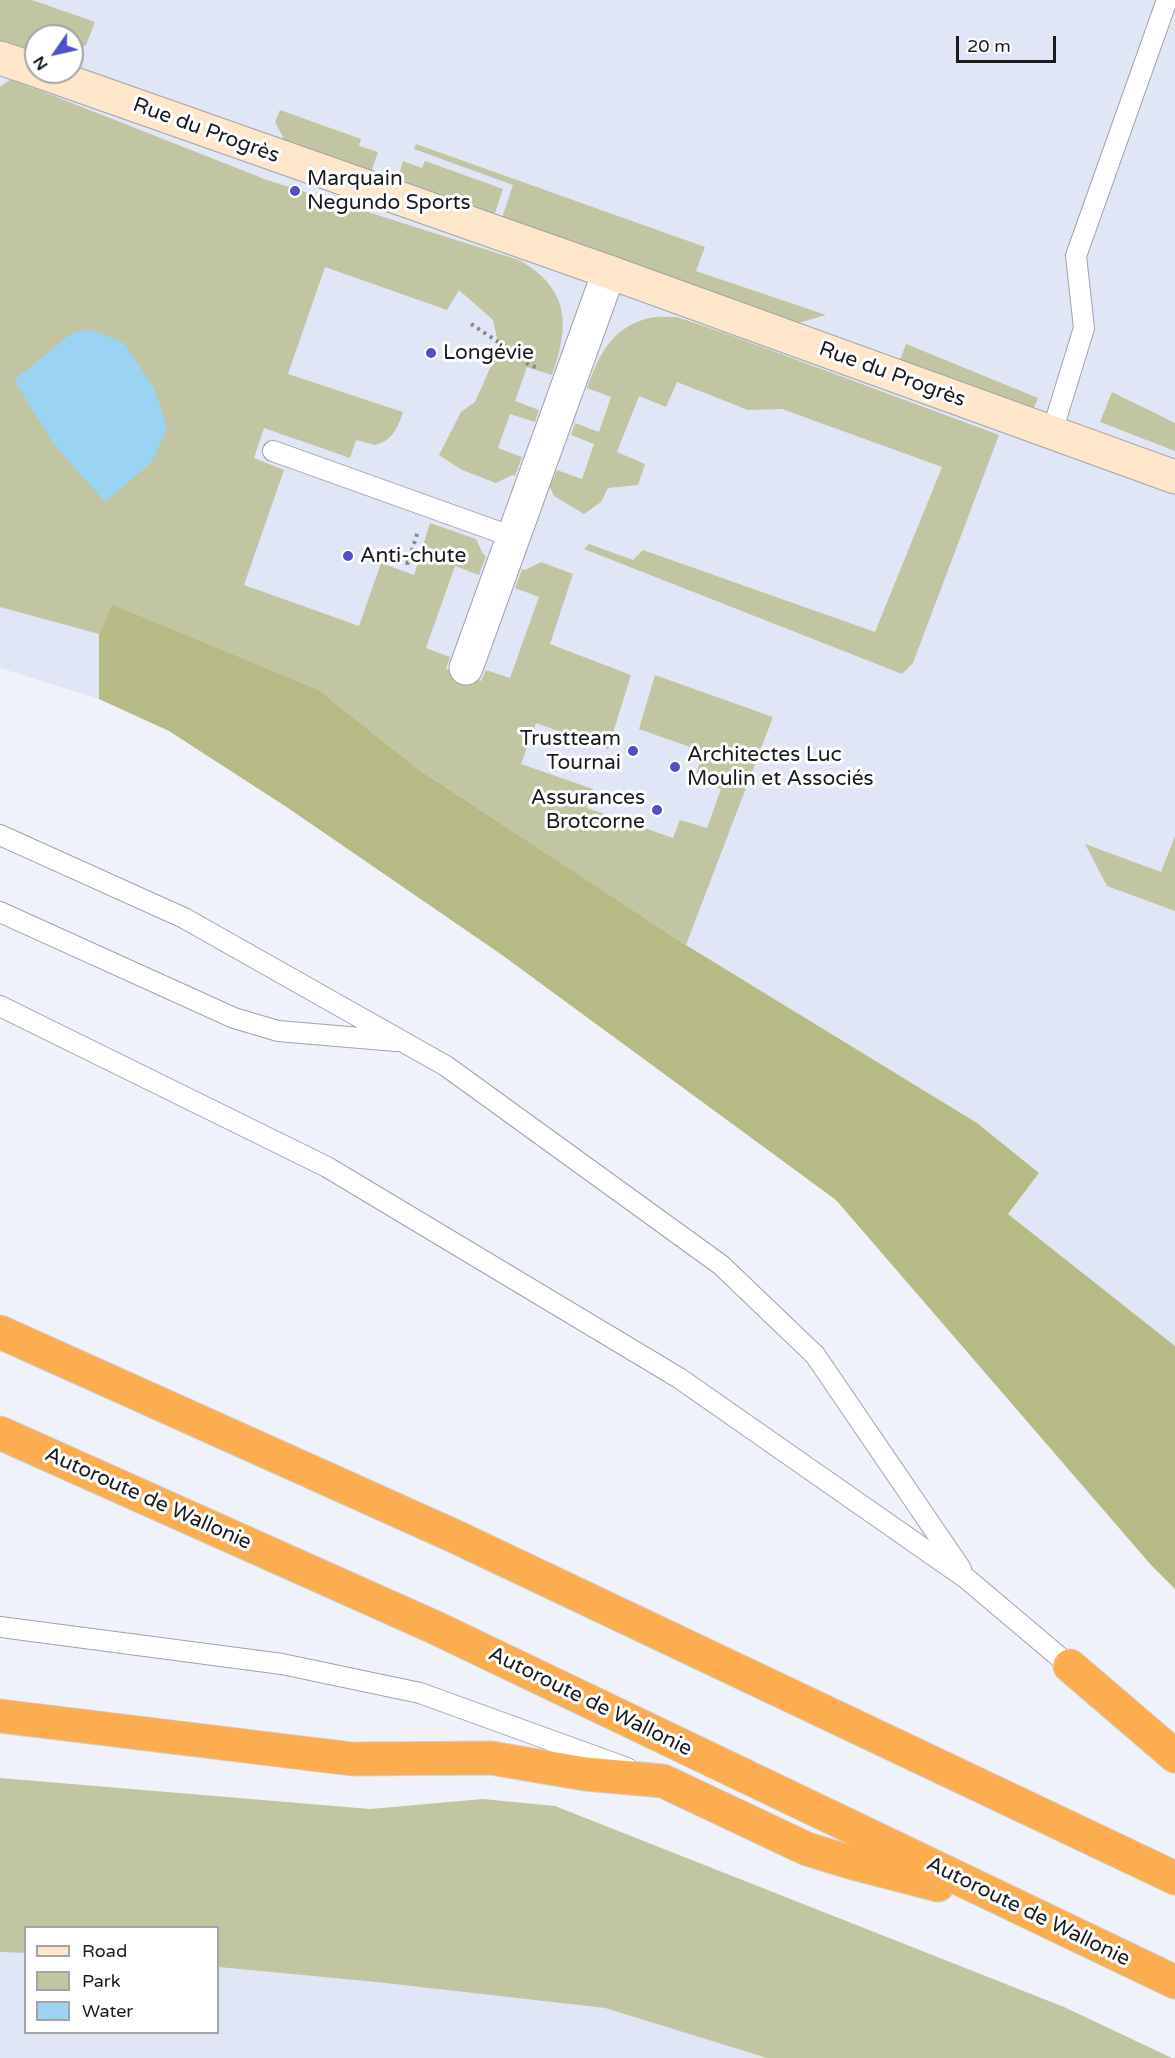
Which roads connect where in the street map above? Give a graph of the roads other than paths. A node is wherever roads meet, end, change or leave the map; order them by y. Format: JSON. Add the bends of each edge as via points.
{"nodes":[{"id":1,"x":1167,"y":0,"type":"edge"},
{"id":2,"x":0,"y":57,"type":"edge"},
{"id":3,"x":24,"y":66,"type":"edge"},
{"id":4,"x":75,"y":84,"type":"edge"},
{"id":5,"x":609,"y":272,"type":"junction"},
{"id":6,"x":1052,"y":432,"type":"junction"},
{"id":7,"x":273,"y":451,"type":"dead end"},
{"id":8,"x":1175,"y":477,"type":"edge"},
{"id":9,"x":513,"y":537,"type":"junction"},
{"id":10,"x":466,"y":668,"type":"dead end"},
{"id":11,"x":0,"y":835,"type":"edge"},
{"id":12,"x":0,"y":912,"type":"edge"},
{"id":13,"x":0,"y":1006,"type":"edge"},
{"id":14,"x":405,"y":1042,"type":"junction"},
{"id":15,"x":0,"y":1332,"type":"edge"},
{"id":16,"x":0,"y":1433,"type":"edge"},
{"id":17,"x":967,"y":1579,"type":"junction"},
{"id":18,"x":0,"y":1627,"type":"edge"},
{"id":19,"x":1070,"y":1666,"type":"joint"},
{"id":20,"x":0,"y":1716,"type":"edge"},
{"id":21,"x":1175,"y":1756,"type":"edge"},
{"id":22,"x":663,"y":1781,"type":"junction"},
{"id":23,"x":1175,"y":1878,"type":"edge"},
{"id":24,"x":1004,"y":1901,"type":"junction"},
{"id":25,"x":1175,"y":1982,"type":"edge"}],
"edges":[{"from":1,"to":6,"type":"lane","via":[[1076,256],[1084,328]]},
{"from":2,"to":3,"type":"street"},
{"from":4,"to":5,"type":"street","name":"Rue du Progrès"},
{"from":5,"to":6,"type":"street","name":"Rue du Progrès"},
{"from":5,"to":9,"type":"street"},
{"from":6,"to":8,"type":"street","name":"Rue du Progrès"},
{"from":7,"to":9,"type":"lane"},
{"from":9,"to":10,"type":"street"},
{"from":11,"to":14,"type":"lane","via":[[184,918]]},
{"from":12,"to":14,"type":"lane","via":[[234,1018],[278,1030]]},
{"from":13,"to":17,"type":"lane","via":[[327,1167],[679,1378]]},
{"from":14,"to":17,"type":"lane","via":[[446,1066],[721,1265],[815,1355]]},
{"from":15,"to":23,"type":"highway","via":[[454,1536]]},
{"from":16,"to":24,"type":"highway","name":"Autoroute de Wallonie","via":[[436,1629]]},
{"from":17,"to":19,"type":"lane"},
{"from":18,"to":22,"type":"lane","via":[[282,1664],[420,1693]]},
{"from":19,"to":21,"type":"highway"},
{"from":20,"to":22,"type":"highway","via":[[352,1759],[491,1758],[585,1774]]},
{"from":22,"to":24,"type":"highway","via":[[807,1849]]},
{"from":24,"to":25,"type":"highway","name":"Autoroute de Wallonie"}]}
